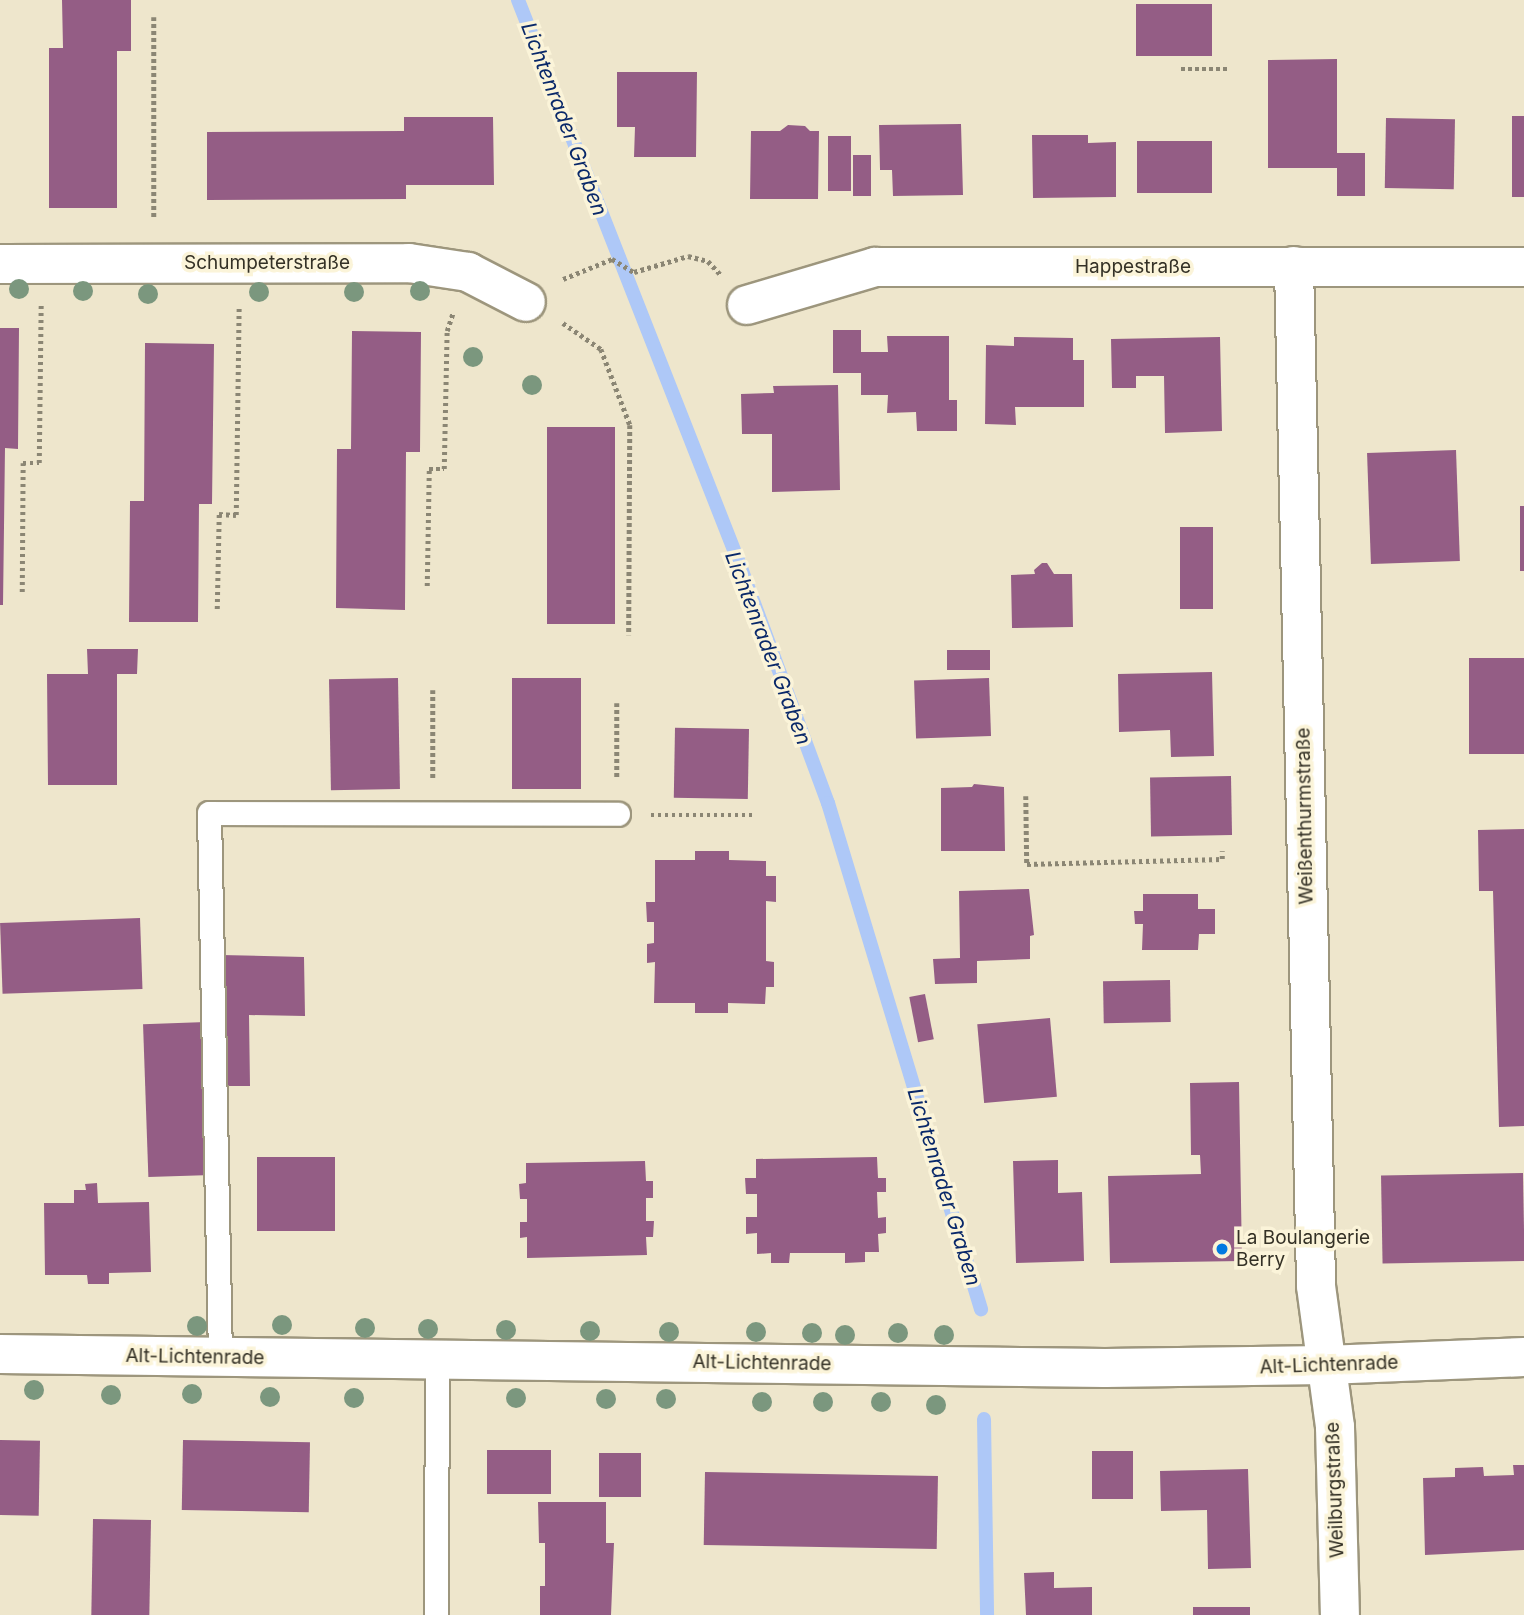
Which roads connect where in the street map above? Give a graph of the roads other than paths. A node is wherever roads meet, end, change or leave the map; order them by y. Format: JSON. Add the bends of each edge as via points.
{"nodes":[{"id":1,"x":0,"y":264,"type":"edge"},
{"id":2,"x":1294,"y":266,"type":"junction"},
{"id":3,"x":1524,"y":267,"type":"edge"},
{"id":4,"x":526,"y":302,"type":"road end"},
{"id":5,"x":747,"y":306,"type":"road end"},
{"id":6,"x":618,"y":814,"type":"road end"},
{"id":7,"x":0,"y":1354,"type":"edge"},
{"id":8,"x":220,"y":1357,"type":"junction"},
{"id":9,"x":1524,"y":1357,"type":"edge"},
{"id":10,"x":437,"y":1360,"type":"junction"},
{"id":11,"x":1326,"y":1366,"type":"junction"},
{"id":12,"x":436,"y":1615,"type":"edge"},
{"id":13,"x":1340,"y":1615,"type":"edge"}],
"edges":[{"from":1,"to":4,"type":"street","name":"Schumpeterstraße","via":[[409,263],[468,272]]},
{"from":2,"to":3,"type":"street","name":"Happestraße"},
{"from":2,"to":5,"type":"street","name":"Happestraße","via":[[875,267]]},
{"from":2,"to":11,"type":"street","name":"Weißenthurmstraße","via":[[1316,1286]]},
{"from":6,"to":8,"type":"lane","via":[[209,813]]},
{"from":7,"to":8,"type":"street","name":"Alt-Lichtenrade"},
{"from":8,"to":10,"type":"street","name":"Alt-Lichtenrade"},
{"from":9,"to":11,"type":"street","name":"Alt-Lichtenrade"},
{"from":10,"to":11,"type":"street","name":"Alt-Lichtenrade"},
{"from":10,"to":12,"type":"lane"},
{"from":11,"to":13,"type":"street","name":"Weilburgstraße","via":[[1335,1427]]}]}
